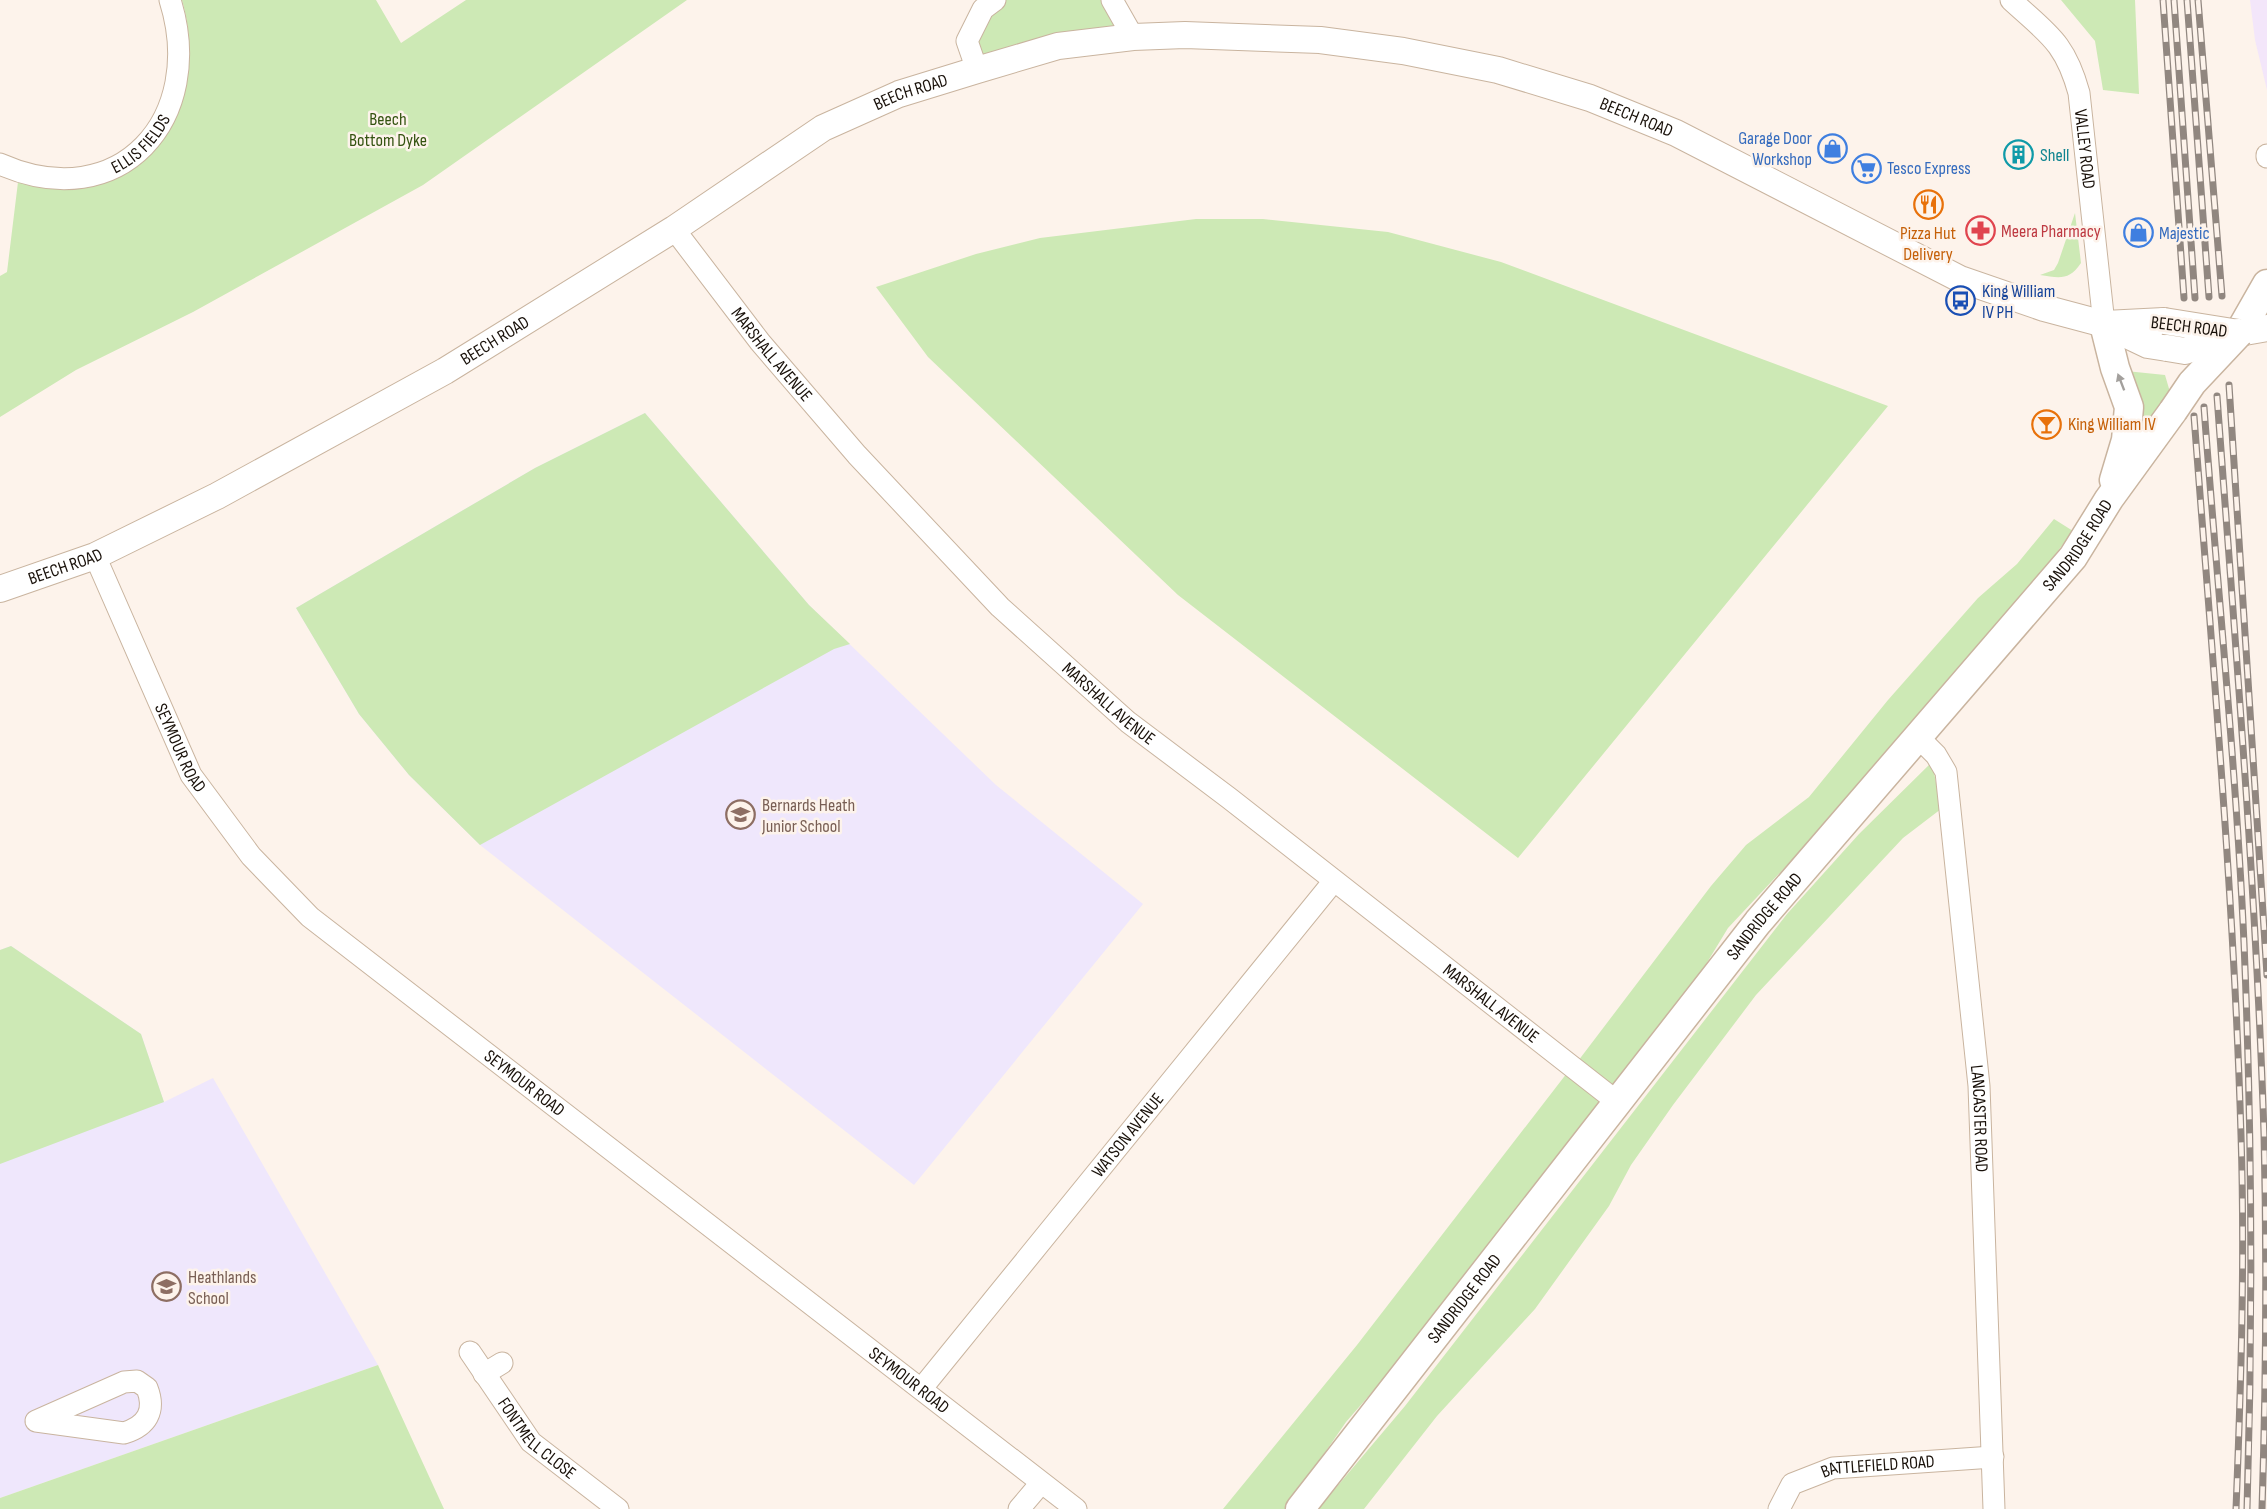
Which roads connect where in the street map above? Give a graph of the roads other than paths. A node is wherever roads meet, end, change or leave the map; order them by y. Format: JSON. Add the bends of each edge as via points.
{"nodes":[{"id":1,"x":170,"y":0,"type":"edge"},
{"id":2,"x":995,"y":0,"type":"edge"},
{"id":3,"x":1112,"y":0,"type":"edge"},
{"id":4,"x":2011,"y":0,"type":"edge"},
{"id":5,"x":1133,"y":37,"type":"junction"},
{"id":6,"x":977,"y":70,"type":"junction"},
{"id":7,"x":0,"y":164,"type":"edge"},
{"id":8,"x":674,"y":229,"type":"junction"},
{"id":9,"x":2267,"y":284,"type":"edge"},
{"id":10,"x":2104,"y":324,"type":"junction"},
{"id":11,"x":2253,"y":326,"type":"edge"},
{"id":12,"x":2109,"y":499,"type":"junction"},
{"id":13,"x":95,"y":556,"type":"junction"},
{"id":14,"x":0,"y":589,"type":"edge"},
{"id":15,"x":1919,"y":738,"type":"junction"},
{"id":16,"x":1333,"y":882,"type":"junction"},
{"id":17,"x":1616,"y":1101,"type":"junction"},
{"id":18,"x":470,"y":1352,"type":"dead end"},
{"id":19,"x":502,"y":1363,"type":"dead end"},
{"id":20,"x":484,"y":1374,"type":"junction"},
{"id":21,"x":922,"y":1388,"type":"junction"},
{"id":22,"x":36,"y":1421,"type":"joint"},
{"id":23,"x":1993,"y":1456,"type":"junction"},
{"id":24,"x":1041,"y":1483,"type":"junction"},
{"id":25,"x":618,"y":1509,"type":"edge"},
{"id":26,"x":1019,"y":1509,"type":"edge"},
{"id":27,"x":1076,"y":1509,"type":"edge"},
{"id":28,"x":1300,"y":1509,"type":"edge"},
{"id":29,"x":1779,"y":1509,"type":"edge"},
{"id":30,"x":1994,"y":1509,"type":"edge"}],
"edges":[{"from":1,"to":7,"type":"street","name":"ELLIS FIELDS","via":[[178,46],[174,94],[159,128],[138,152],[102,173],[72,180],[38,177]]},
{"from":2,"to":6,"type":"street","via":[[983,9],[967,41]]},
{"from":3,"to":5,"type":"street"},
{"from":4,"to":10,"type":"street","name":"VALLEY ROAD","via":[[2058,43],[2071,66],[2079,93]]},
{"from":5,"to":6,"type":"street","name":"BEECH ROAD","via":[[1058,46]]},
{"from":5,"to":10,"type":"street","name":"BEECH ROAD","via":[[1320,40],[1403,51],[1497,70],[1590,98],[1676,133],[1960,279]]},
{"from":6,"to":8,"type":"street","name":"BEECH ROAD","via":[[899,94],[823,128]]},
{"from":8,"to":13,"type":"street","name":"BEECH ROAD","via":[[445,371],[217,496]]},
{"from":8,"to":16,"type":"street","name":"MARSHALL AVENUE","via":[[760,342],[857,455],[1000,607],[1128,722]]},
{"from":9,"to":11,"type":"main road","name":"SANDRIDGE ROAD"},
{"from":10,"to":11,"type":"street","name":"BEECH ROAD","bridge":true,"via":[[2164,321]]},
{"from":10,"to":11,"type":"street","name":"BEECH ROAD","bridge":true,"via":[[2148,345],[2185,351]]},
{"from":12,"to":10,"type":"main road","one_way":true,"via":[[2126,440],[2129,407]]},
{"from":11,"to":12,"type":"main road","name":"SANDRIDGE ROAD","bridge":true,"via":[[2192,384]]},
{"from":12,"to":15,"type":"main road","name":"SANDRIDGE ROAD","via":[[2073,557]]},
{"from":13,"to":14,"type":"street","name":"BEECH ROAD"},
{"from":13,"to":21,"type":"street","name":"SEYMOUR ROAD","via":[[191,775],[251,856],[310,917]]},
{"from":15,"to":17,"type":"main road","name":"SANDRIDGE ROAD","via":[[1758,922]]},
{"from":15,"to":23,"type":"street","name":"LANCASTER ROAD","via":[[1946,772],[1978,1074]]},
{"from":16,"to":17,"type":"street","name":"MARSHALL AVENUE"},
{"from":16,"to":21,"type":"street","name":"WATSON AVENUE"},
{"from":17,"to":28,"type":"main road","name":"SANDRIDGE ROAD"},
{"from":18,"to":20,"type":"street","name":"FONTMELL CLOSE"},
{"from":19,"to":20,"type":"street"},
{"from":20,"to":25,"type":"street","name":"FONTMELL CLOSE","via":[[531,1442]]},
{"from":21,"to":24,"type":"street","name":"SEYMOUR ROAD"},
{"from":22,"to":22,"type":"street","via":[[124,1382],[137,1381],[147,1388],[151,1398],[147,1420],[124,1433]]},
{"from":23,"to":29,"type":"street","name":"BATTLEFIELD ROAD","via":[[1833,1468],[1792,1484]]},
{"from":23,"to":30,"type":"street","name":"LANCASTER ROAD"},
{"from":24,"to":26,"type":"street"},
{"from":24,"to":27,"type":"street","name":"SEYMOUR ROAD"}]}
